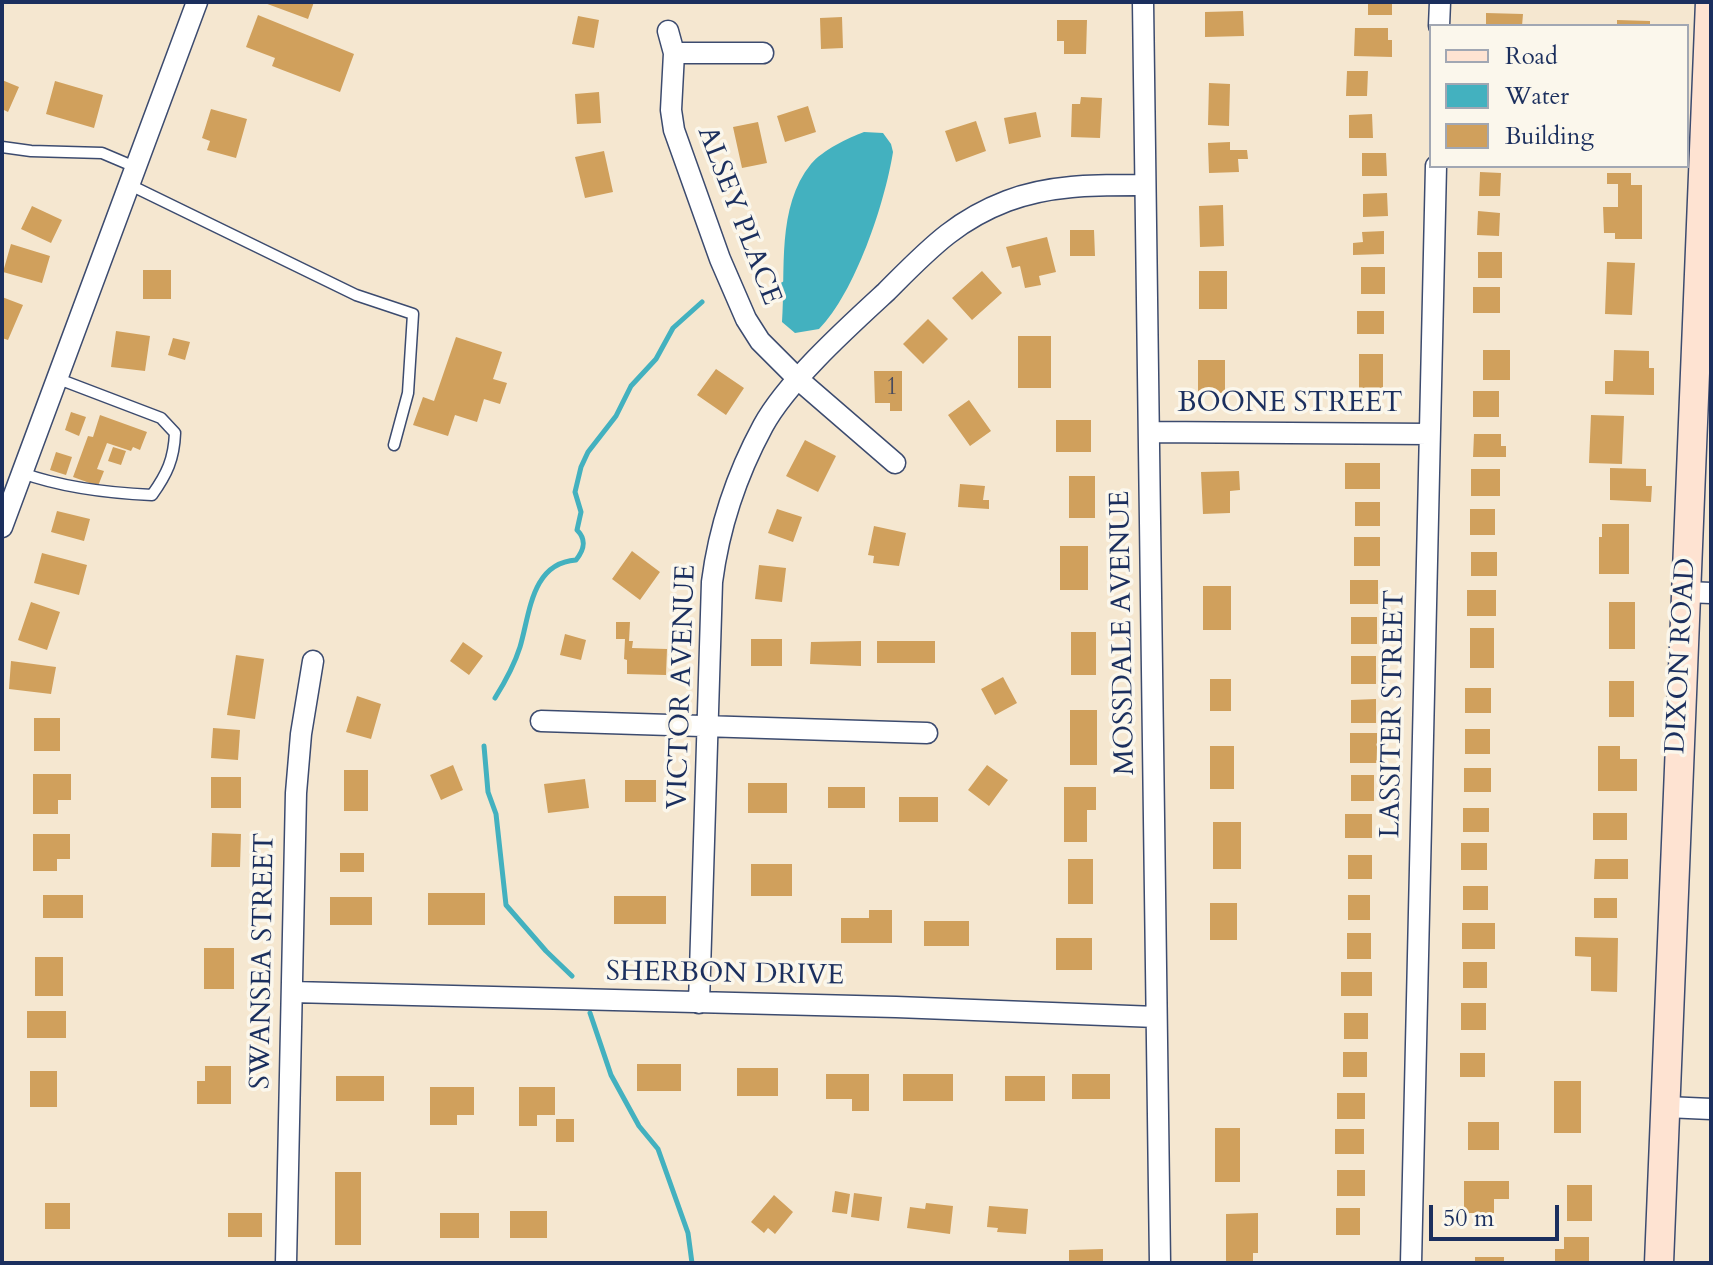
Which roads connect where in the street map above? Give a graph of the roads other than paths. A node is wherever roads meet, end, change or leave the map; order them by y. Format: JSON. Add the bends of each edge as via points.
{"nodes":[{"id":1,"x":197,"y":2,"type":"edge"},
{"id":2,"x":1143,"y":2,"type":"edge"},
{"id":3,"x":1440,"y":2,"type":"edge"},
{"id":4,"x":1710,"y":2,"type":"edge"},
{"id":5,"x":1439,"y":24,"type":"edge"},
{"id":6,"x":668,"y":31,"type":"dead end"},
{"id":7,"x":674,"y":53,"type":"junction"},
{"id":8,"x":763,"y":53,"type":"dead end"},
{"id":9,"x":2,"y":147,"type":"edge"},
{"id":10,"x":1436,"y":168,"type":"edge"},
{"id":11,"x":1707,"y":172,"type":"edge"},
{"id":12,"x":132,"y":175,"type":"junction"},
{"id":13,"x":1145,"y":185,"type":"junction"},
{"id":14,"x":56,"y":378,"type":"junction"},
{"id":15,"x":799,"y":380,"type":"junction"},
{"id":16,"x":1150,"y":432,"type":"junction"},
{"id":17,"x":1429,"y":434,"type":"junction"},
{"id":18,"x":394,"y":445,"type":"dead end"},
{"id":19,"x":895,"y":463,"type":"dead end"},
{"id":20,"x":21,"y":472,"type":"junction"},
{"id":21,"x":2,"y":527,"type":"edge"},
{"id":22,"x":1698,"y":592,"type":"edge"},
{"id":23,"x":313,"y":661,"type":"dead end"},
{"id":24,"x":541,"y":721,"type":"dead end"},
{"id":25,"x":709,"y":726,"type":"junction"},
{"id":26,"x":927,"y":733,"type":"dead end"},
{"id":27,"x":292,"y":992,"type":"junction"},
{"id":28,"x":699,"y":1003,"type":"junction"},
{"id":29,"x":1156,"y":1017,"type":"junction"},
{"id":30,"x":1666,"y":1107,"type":"junction"},
{"id":31,"x":1711,"y":1109,"type":"edge"},
{"id":32,"x":286,"y":1263,"type":"edge"},
{"id":33,"x":1160,"y":1263,"type":"edge"},
{"id":34,"x":1411,"y":1263,"type":"edge"},
{"id":35,"x":1659,"y":1263,"type":"edge"}],
"edges":[{"from":1,"to":12,"type":"street"},
{"from":2,"to":13,"type":"street","name":"MOSSDALE AVENUE"},
{"from":3,"to":5,"type":"street"},
{"from":4,"to":11,"type":"street","name":"DIXON ROAD"},
{"from":6,"to":7,"type":"street","name":"ALSEY PLACE"},
{"from":7,"to":8,"type":"street"},
{"from":7,"to":15,"type":"street","name":"ALSEY PLACE","via":[[674,130],[720,259],[760,341]]},
{"from":9,"to":12,"type":"lane","via":[[102,153]]},
{"from":10,"to":17,"type":"street","name":"LASSITER STREET"},
{"from":11,"to":22,"type":"street","name":"DIXON ROAD"},
{"from":12,"to":14,"type":"street"},
{"from":12,"to":18,"type":"lane","via":[[356,295],[413,314],[408,393]]},
{"from":13,"to":15,"type":"street","name":"VICTOR AVENUE","via":[[1058,188],[981,213],[938,242]]},
{"from":13,"to":16,"type":"street","name":"MOSSDALE AVENUE"},
{"from":14,"to":20,"type":"street"},
{"from":14,"to":20,"type":"lane","via":[[161,418],[175,433],[168,473],[152,495],[85,490]]},
{"from":15,"to":19,"type":"street","name":"ALSEY PLACE"},
{"from":15,"to":25,"type":"street","name":"VICTOR AVENUE","via":[[751,450],[716,555]]},
{"from":16,"to":17,"type":"street","name":"BOONE STREET"},
{"from":16,"to":29,"type":"street","name":"MOSSDALE AVENUE"},
{"from":17,"to":34,"type":"street","name":"LASSITER STREET"},
{"from":20,"to":21,"type":"street"},
{"from":22,"to":30,"type":"street","name":"DIXON ROAD"},
{"from":23,"to":27,"type":"street","name":"SWANSEA STREET","via":[[298,762]]},
{"from":24,"to":25,"type":"street"},
{"from":25,"to":26,"type":"street"},
{"from":25,"to":28,"type":"street","name":"VICTOR AVENUE"},
{"from":27,"to":28,"type":"street","name":"SHERBON DRIVE"},
{"from":27,"to":32,"type":"street","name":"SWANSEA STREET"},
{"from":28,"to":29,"type":"street","name":"SHERBON DRIVE"},
{"from":29,"to":33,"type":"street","name":"MOSSDALE AVENUE"},
{"from":30,"to":31,"type":"street"},
{"from":30,"to":35,"type":"street","name":"DIXON ROAD"}]}
